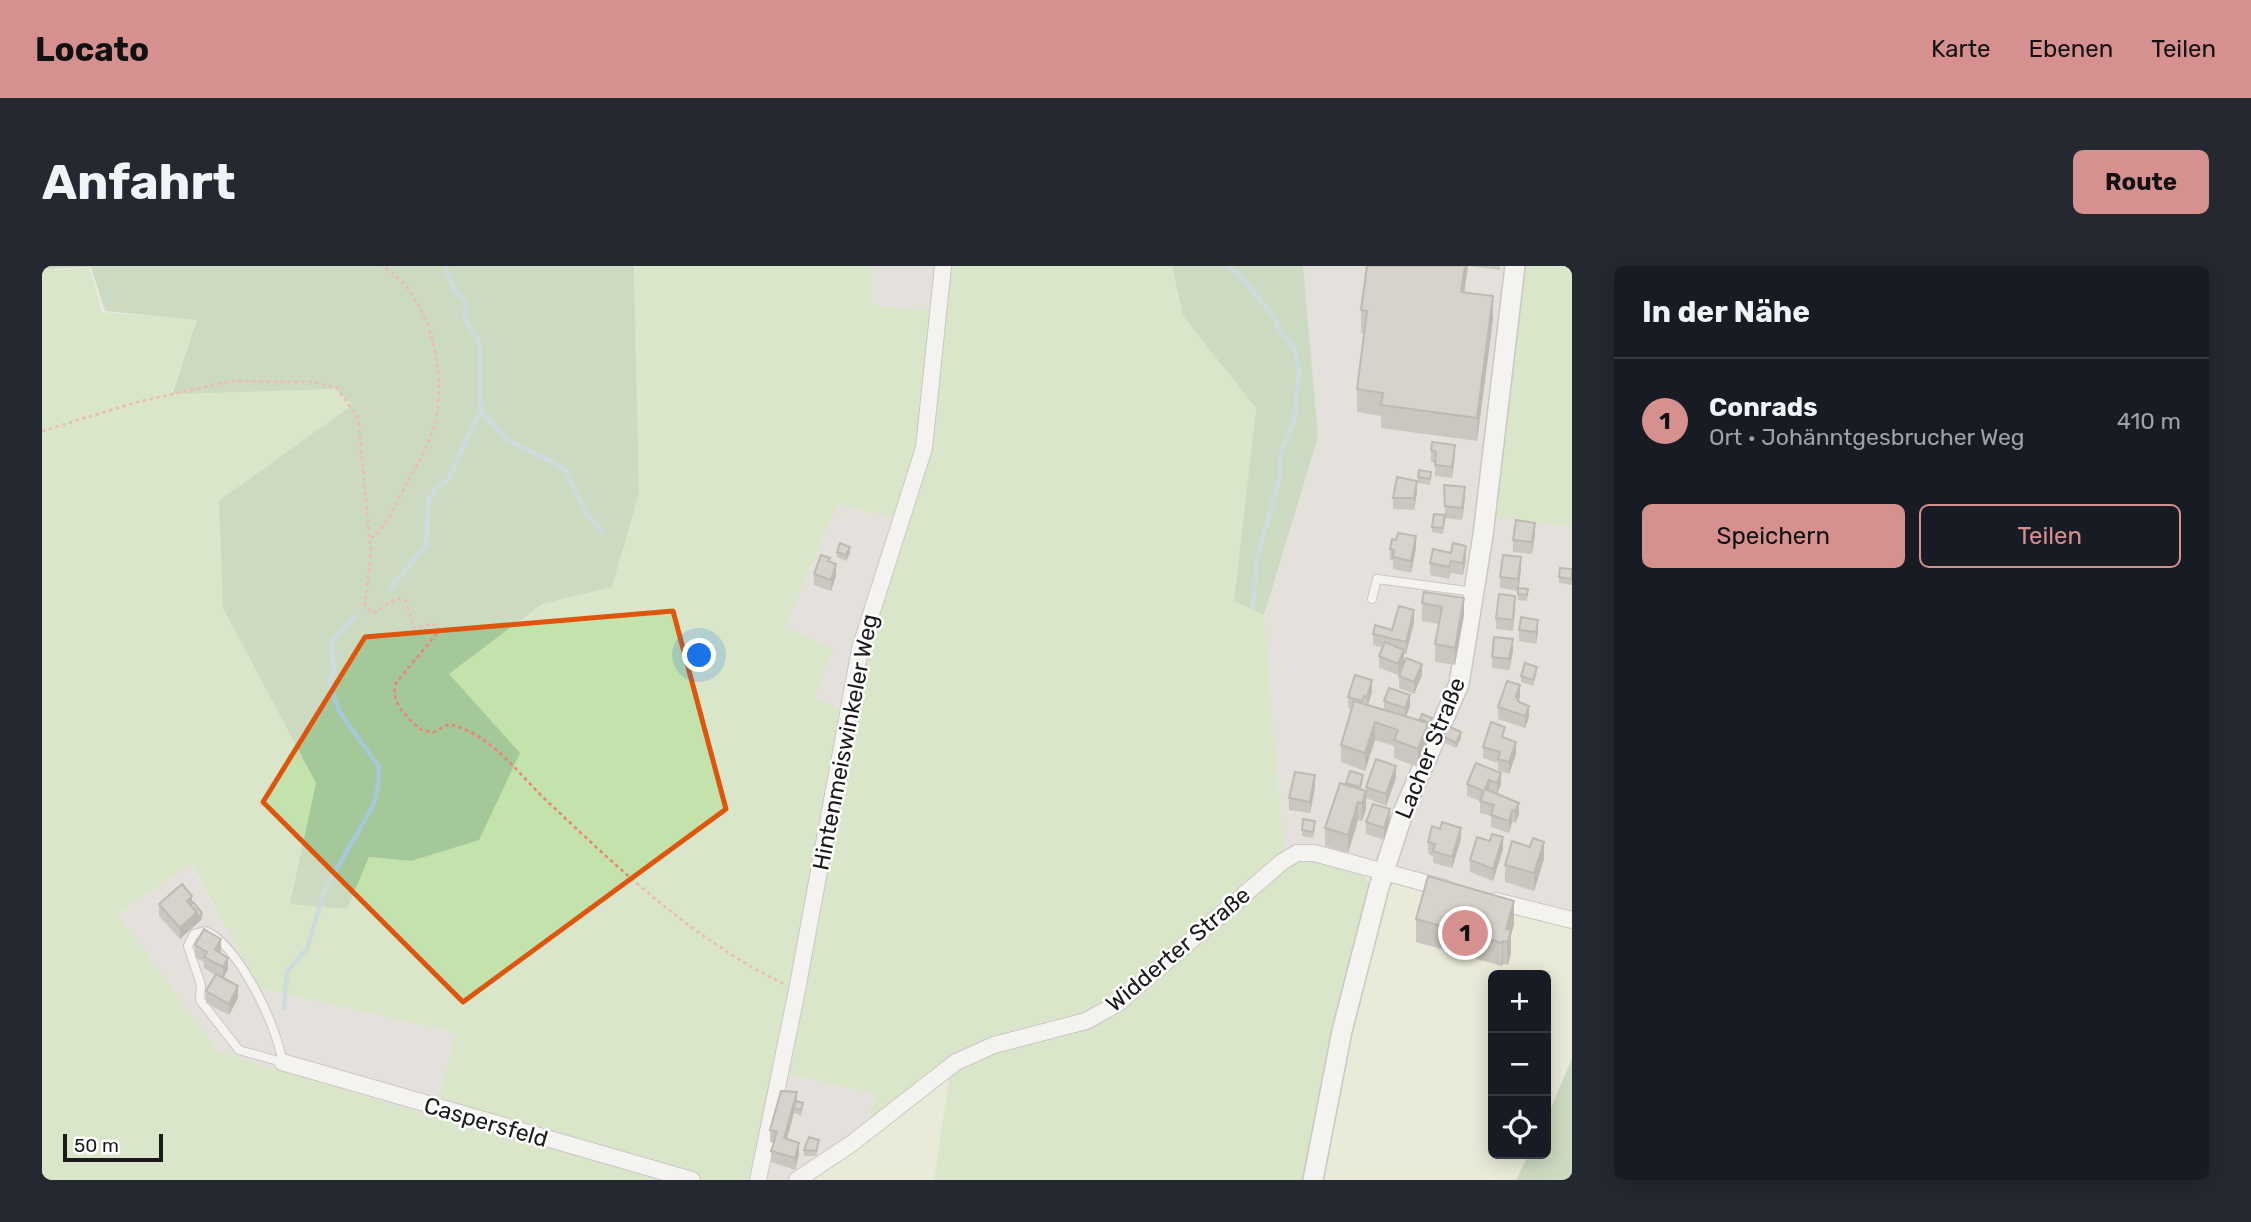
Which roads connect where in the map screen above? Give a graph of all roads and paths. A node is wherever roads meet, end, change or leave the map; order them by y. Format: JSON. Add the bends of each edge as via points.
{"nodes":[{"id":1,"x":382,"y":266,"type":"edge"},
{"id":2,"x":943,"y":266,"type":"edge"},
{"id":3,"x":1515,"y":266,"type":"edge"},
{"id":4,"x":42,"y":431,"type":"edge"},
{"id":5,"x":370,"y":538,"type":"junction"},
{"id":6,"x":1474,"y":592,"type":"junction"},
{"id":7,"x":1372,"y":599,"type":"dead end"},
{"id":8,"x":1383,"y":873,"type":"junction"},
{"id":9,"x":1572,"y":920,"type":"edge"},
{"id":10,"x":797,"y":990,"type":"junction"},
{"id":11,"x":282,"y":1062,"type":"junction"},
{"id":12,"x":692,"y":1180,"type":"edge"},
{"id":13,"x":758,"y":1180,"type":"edge"},
{"id":14,"x":797,"y":1180,"type":"edge"},
{"id":15,"x":1313,"y":1180,"type":"edge"}],
"edges":[{"from":1,"to":5,"type":"path","via":[[404,285],[427,320],[437,393],[435,423],[424,452],[384,525]]},
{"from":2,"to":10,"type":"street","name":"Hintenmeiswinkeler Weg","via":[[923,448],[863,636]]},
{"from":3,"to":6,"type":"street","name":"Lacher Straße"},
{"from":4,"to":5,"type":"path","via":[[232,381],[314,382],[337,388],[358,418]]},
{"from":5,"to":10,"type":"path","via":[[366,608],[376,612],[400,598],[407,601],[414,628],[439,627],[394,689],[395,700],[417,727],[431,733],[449,724],[485,740],[686,925]]},
{"from":6,"to":7,"type":"lane","via":[[1377,579]]},
{"from":6,"to":8,"type":"street","name":"Lacher Straße","via":[[1457,693],[1404,810]]},
{"from":8,"to":9,"type":"street","name":"Widderter Straße"},
{"from":8,"to":14,"type":"street","name":"Widderter Straße","via":[[1314,853],[1292,856],[1110,1009],[1086,1021],[994,1045],[956,1062]]},
{"from":8,"to":15,"type":"street","name":"Lacher Straße","via":[[1342,1031]]},
{"from":10,"to":13,"type":"street","name":"Hintenmeiswinkeler Weg"},
{"from":11,"to":11,"type":"lane","name":"Caspersfeld","via":[[276,1038],[237,960],[216,935],[196,933],[188,948],[201,985],[200,1000],[239,1050]]},
{"from":11,"to":12,"type":"street","name":"Caspersfeld"}]}
